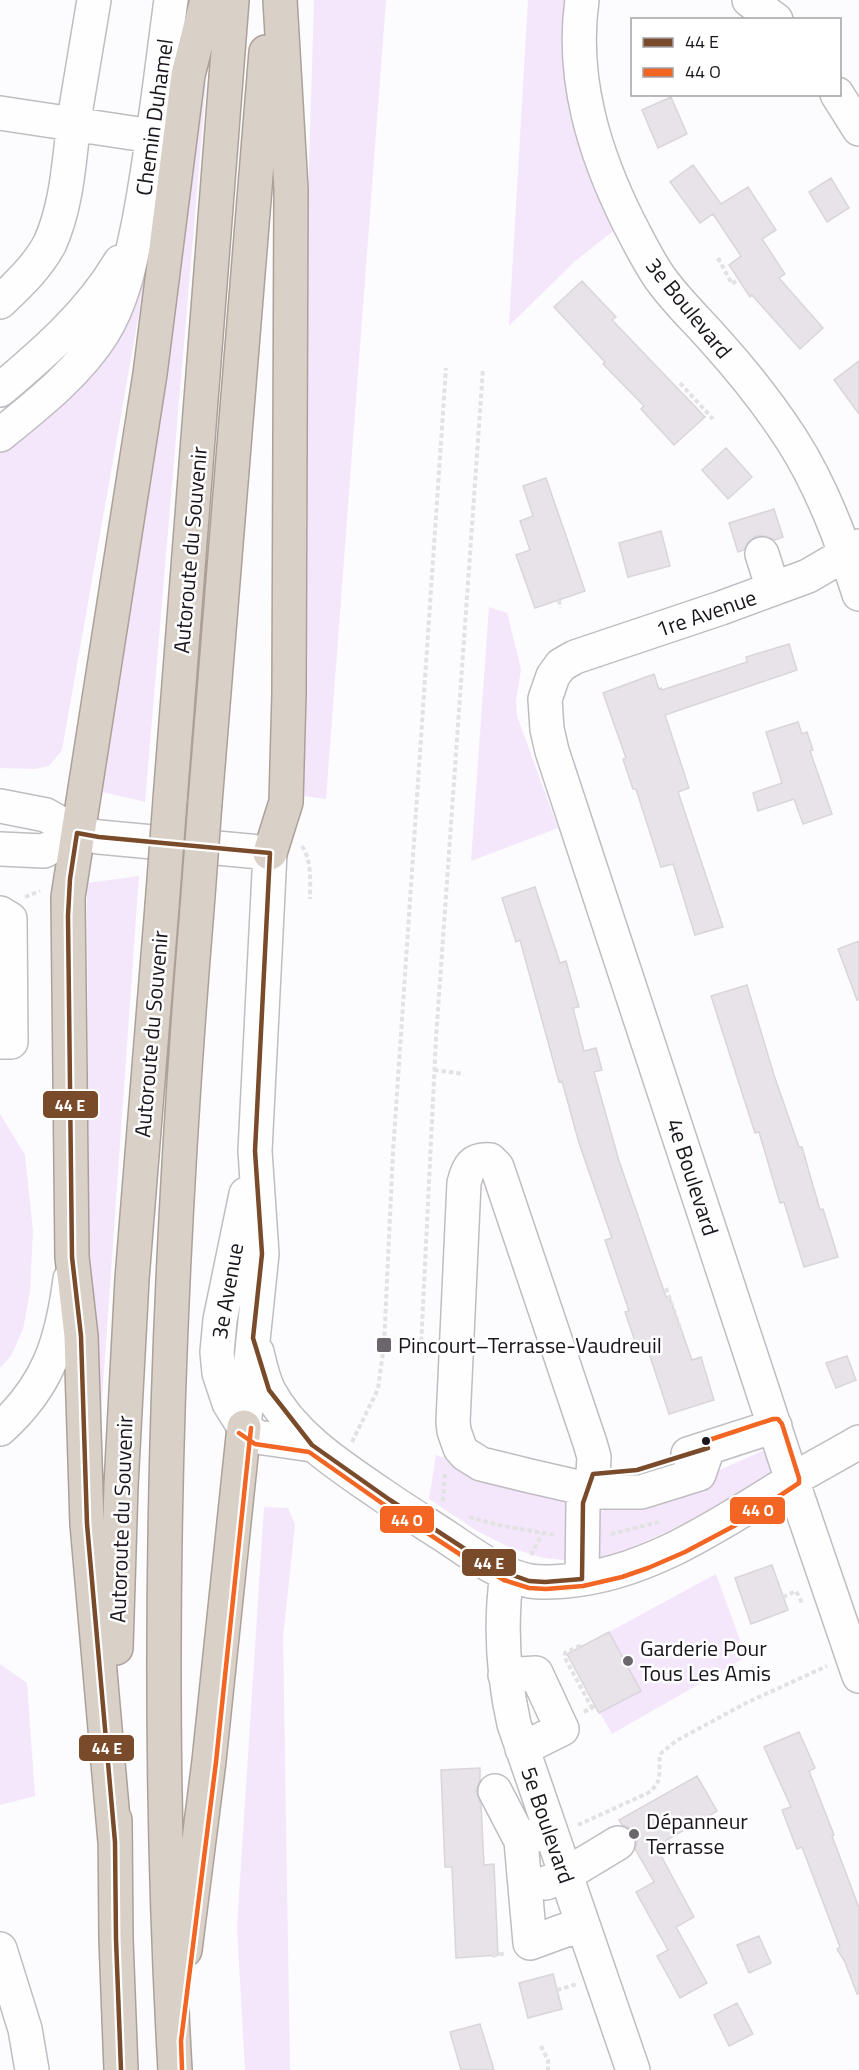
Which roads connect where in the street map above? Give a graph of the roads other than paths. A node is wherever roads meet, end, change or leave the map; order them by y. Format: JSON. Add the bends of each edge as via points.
{"nodes":[{"id":1,"x":94,"y":0,"type":"edge"},
{"id":2,"x":171,"y":0,"type":"edge"},
{"id":3,"x":207,"y":0,"type":"edge"},
{"id":4,"x":232,"y":0,"type":"edge"},
{"id":5,"x":271,"y":0,"type":"edge"},
{"id":6,"x":280,"y":0,"type":"edge"},
{"id":7,"x":582,"y":0,"type":"edge"},
{"id":8,"x":749,"y":0,"type":"edge"},
{"id":9,"x":773,"y":18,"type":"edge"},
{"id":10,"x":838,"y":96,"type":"edge"},
{"id":11,"x":0,"y":113,"type":"edge"},
{"id":12,"x":74,"y":124,"type":"junction"},
{"id":13,"x":859,"y":129,"type":"edge"},
{"id":14,"x":152,"y":136,"type":"junction"},
{"id":15,"x":136,"y":234,"type":"junction"},
{"id":16,"x":0,"y":302,"type":"edge"},
{"id":17,"x":0,"y":390,"type":"edge"},
{"id":18,"x":0,"y":435,"type":"edge"},
{"id":19,"x":853,"y":550,"type":"edge"},
{"id":20,"x":762,"y":554,"type":"dead end"},
{"id":21,"x":773,"y":589,"type":"junction"},
{"id":22,"x":859,"y":594,"type":"edge"},
{"id":23,"x":553,"y":676,"type":"joint"},
{"id":24,"x":0,"y":806,"type":"edge"},
{"id":25,"x":77,"y":833,"type":"junction"},
{"id":26,"x":285,"y":848,"type":"junction"},
{"id":27,"x":0,"y":849,"type":"edge"},
{"id":28,"x":0,"y":913,"type":"edge"},
{"id":29,"x":0,"y":1042,"type":"edge"},
{"id":30,"x":255,"y":1151,"type":"junction"},
{"id":31,"x":72,"y":1257,"type":"junction"},
{"id":32,"x":253,"y":1338,"type":"junction"},
{"id":33,"x":775,"y":1426,"type":"junction"},
{"id":34,"x":244,"y":1427,"type":"junction"},
{"id":35,"x":0,"y":1430,"type":"edge"},
{"id":36,"x":859,"y":1442,"type":"edge"},
{"id":37,"x":312,"y":1445,"type":"junction"},
{"id":38,"x":792,"y":1480,"type":"junction"},
{"id":39,"x":590,"y":1482,"type":"junction"},
{"id":40,"x":518,"y":1566,"type":"junction"},
{"id":41,"x":582,"y":1579,"type":"junction"},
{"id":42,"x":856,"y":1665,"type":"edge"},
{"id":43,"x":505,"y":1675,"type":"junction"},
{"id":44,"x":522,"y":1749,"type":"junction"},
{"id":45,"x":495,"y":1791,"type":"dead end"},
{"id":46,"x":541,"y":1836,"type":"junction"},
{"id":47,"x":115,"y":1842,"type":"junction"},
{"id":48,"x":618,"y":1844,"type":"dead end"},
{"id":49,"x":565,"y":1875,"type":"junction"},
{"id":50,"x":525,"y":1890,"type":"junction"},
{"id":51,"x":582,"y":1924,"type":"junction"},
{"id":52,"x":0,"y":1949,"type":"edge"},
{"id":53,"x":174,"y":2056,"type":"edge"},
{"id":54,"x":32,"y":2070,"type":"edge"},
{"id":55,"x":121,"y":2070,"type":"edge"},
{"id":56,"x":633,"y":2070,"type":"edge"}],
"edges":[{"from":1,"to":12,"type":"street"},
{"from":2,"to":14,"type":"street","name":"Chemin Duhamel"},
{"from":3,"to":25,"type":"highway","via":[[188,75],[150,374]]},
{"from":4,"to":47,"type":"highway","name":"Autoroute du Souvenir","bridge":true,"via":[[128,1346],[117,1600]]},
{"from":5,"to":53,"type":"highway","name":"Autoroute du Souvenir","bridge":true,"via":[[177,1184],[166,1482],[164,1782]]},
{"from":6,"to":26,"type":"highway","via":[[291,189],[290,670]]},
{"from":7,"to":19,"type":"street","name":"3e Boulevard","via":[[582,88],[596,146],[616,197],[659,277],[722,349],[791,439]]},
{"from":8,"to":9,"type":"street"},
{"from":10,"to":13,"type":"street"},
{"from":11,"to":12,"type":"street"},
{"from":12,"to":14,"type":"street"},
{"from":12,"to":16,"type":"street","via":[[57,226],[38,262]]},
{"from":14,"to":15,"type":"street","name":"Chemin Duhamel"},
{"from":15,"to":17,"type":"street","name":"Chemin Duhamel","via":[[105,285],[82,313]]},
{"from":15,"to":18,"type":"street","name":"Chemin Duhamel","via":[[120,297],[103,333],[58,385]]},
{"from":19,"to":21,"type":"street","name":"1re Avenue","via":[[808,576]]},
{"from":19,"to":22,"type":"street","name":"3e Boulevard"},
{"from":20,"to":21,"type":"street"},
{"from":21,"to":23,"type":"street","name":"1re Avenue","via":[[575,657],[561,665]]},
{"from":23,"to":33,"type":"street","name":"4e Boulevard","via":[[545,699],[552,751]]},
{"from":24,"to":25,"type":"street","via":[[46,815]]},
{"from":25,"to":26,"type":"street"},
{"from":25,"to":27,"type":"street","via":[[44,851]]},
{"from":25,"to":31,"type":"highway","via":[[68,916]]},
{"from":26,"to":30,"type":"street","name":"3e Avenue"},
{"from":28,"to":29,"type":"street","via":[[10,919],[11,1042]]},
{"from":30,"to":32,"type":"street","name":"3e Avenue","via":[[262,1254]]},
{"from":30,"to":34,"type":"street","name":"3e Avenue","via":[[217,1352],[223,1390]]},
{"from":31,"to":35,"type":"street","via":[[62,1332],[51,1361],[34,1391]]},
{"from":31,"to":47,"type":"highway","via":[[81,1336],[87,1524]]},
{"from":32,"to":34,"type":"street","name":"3e Avenue"},
{"from":32,"to":37,"type":"street","name":"3e Avenue","via":[[268,1390]]},
{"from":33,"to":38,"type":"street","name":"4e Boulevard"},
{"from":33,"to":39,"type":"street","via":[[638,1471]]},
{"from":34,"to":37,"type":"street","name":"3e Avenue","via":[[257,1437]]},
{"from":34,"to":53,"type":"highway"},
{"from":36,"to":38,"type":"street","name":"3e Avenue"},
{"from":37,"to":40,"type":"street","name":"3e Avenue","via":[[468,1551]]},
{"from":38,"to":41,"type":"street","name":"3e Avenue","via":[[681,1545],[620,1570]]},
{"from":38,"to":42,"type":"street","name":"4e Boulevard"},
{"from":39,"to":39,"type":"street","via":[[594,1457],[590,1443],[496,1167],[490,1160],[476,1161],[464,1183],[453,1431],[465,1454],[481,1464]]},
{"from":39,"to":41,"type":"street","via":[[582,1515]]},
{"from":40,"to":41,"type":"street","name":"3e Avenue","via":[[529,1581]]},
{"from":40,"to":43,"type":"street","name":"5e Boulevard","via":[[504,1607]]},
{"from":43,"to":44,"type":"street","name":"5e Boulevard"},
{"from":43,"to":44,"type":"street","via":[[536,1673],[562,1730]]},
{"from":44,"to":46,"type":"street","name":"5e Boulevard"},
{"from":45,"to":46,"type":"street"},
{"from":46,"to":49,"type":"street","name":"5e Boulevard"},
{"from":46,"to":50,"type":"street"},
{"from":47,"to":55,"type":"highway","name":"Autoroute du Souvenir"},
{"from":48,"to":49,"type":"street"},
{"from":49,"to":50,"type":"street"},
{"from":49,"to":51,"type":"street","name":"5e Boulevard"},
{"from":50,"to":51,"type":"street","via":[[530,1944]]},
{"from":51,"to":56,"type":"street","name":"5e Boulevard"},
{"from":52,"to":54,"type":"street","via":[[26,2029]]}]}
